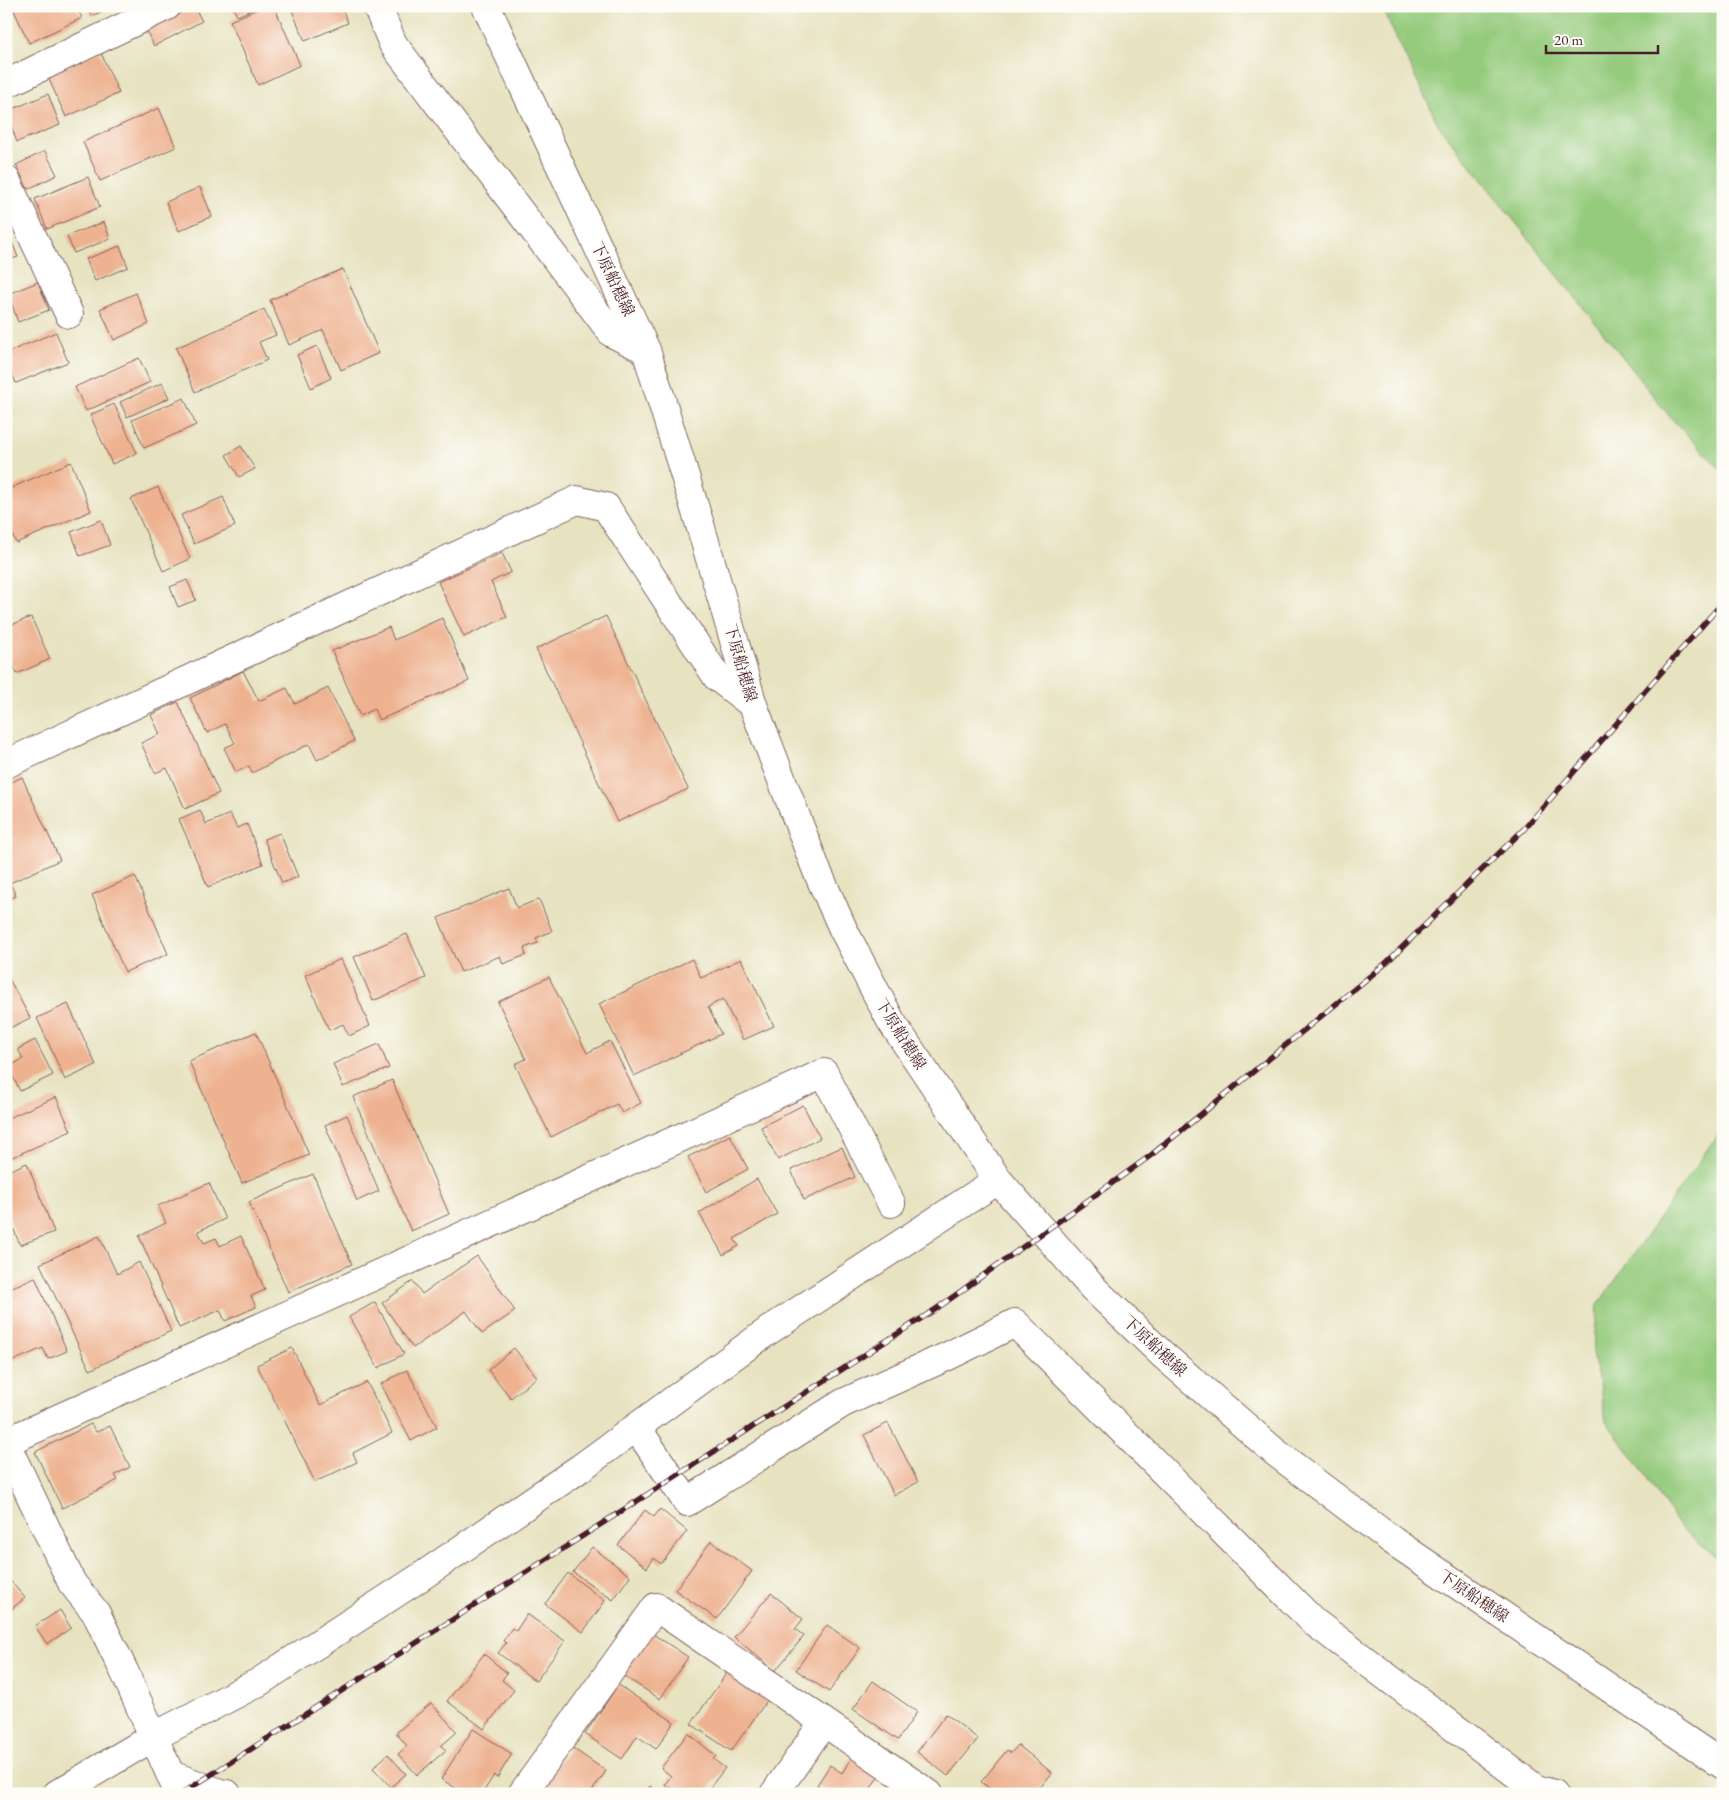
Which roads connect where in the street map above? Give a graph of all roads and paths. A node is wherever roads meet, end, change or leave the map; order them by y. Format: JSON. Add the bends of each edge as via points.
{"nodes":[{"id":1,"x":167,"y":6,"type":"edge"},
{"id":2,"x":377,"y":6,"type":"edge"},
{"id":3,"x":486,"y":6,"type":"edge"},
{"id":4,"x":6,"y":84,"type":"edge"},
{"id":5,"x":6,"y":180,"type":"edge"},
{"id":6,"x":69,"y":314,"type":"dead end"},
{"id":7,"x":646,"y":350,"type":"junction"},
{"id":8,"x":752,"y":705,"type":"junction"},
{"id":9,"x":6,"y":764,"type":"edge"},
{"id":10,"x":998,"y":1180,"type":"junction"},
{"id":11,"x":891,"y":1203,"type":"dead end"},
{"id":12,"x":636,"y":1428,"type":"junction"},
{"id":13,"x":6,"y":1443,"type":"edge"},
{"id":14,"x":824,"y":1722,"type":"junction"},
{"id":15,"x":155,"y":1736,"type":"junction"},
{"id":16,"x":1723,"y":1765,"type":"edge"},
{"id":17,"x":175,"y":1785,"type":"edge"},
{"id":18,"x":57,"y":1794,"type":"edge"},
{"id":19,"x":227,"y":1794,"type":"edge"},
{"id":20,"x":522,"y":1794,"type":"edge"},
{"id":21,"x":774,"y":1794,"type":"edge"},
{"id":22,"x":929,"y":1794,"type":"edge"},
{"id":23,"x":1553,"y":1794,"type":"edge"}],
"edges":[{"from":1,"to":4,"type":"street"},
{"from":2,"to":7,"type":"street","via":[[393,44],[612,333]]},
{"from":3,"to":7,"type":"street","name":"下原船穂線"},
{"from":5,"to":6,"type":"street"},
{"from":7,"to":8,"type":"street","name":"下原船穂線"},
{"from":8,"to":9,"type":"street","via":[[717,677],[606,507],[577,500]]},
{"from":8,"to":10,"type":"street","name":"下原船穂線","via":[[842,929],[891,1021]]},
{"from":10,"to":12,"type":"street","via":[[768,1331]]},
{"from":10,"to":16,"type":"street","name":"下原船穂線","via":[[1093,1288],[1163,1355],[1275,1452],[1393,1541]]},
{"from":11,"to":13,"type":"street","via":[[824,1073]]},
{"from":12,"to":15,"type":"street","via":[[419,1578],[259,1682]]},
{"from":12,"to":23,"type":"street","via":[[687,1502],[843,1402],[1015,1323],[1314,1622],[1536,1789]]},
{"from":13,"to":15,"type":"street","via":[[72,1583],[96,1613]]},
{"from":14,"to":20,"type":"street","via":[[656,1607]]},
{"from":14,"to":21,"type":"street"},
{"from":14,"to":22,"type":"street"},
{"from":15,"to":17,"type":"street"},
{"from":15,"to":18,"type":"street"},
{"from":17,"to":19,"type":"street"}]}
